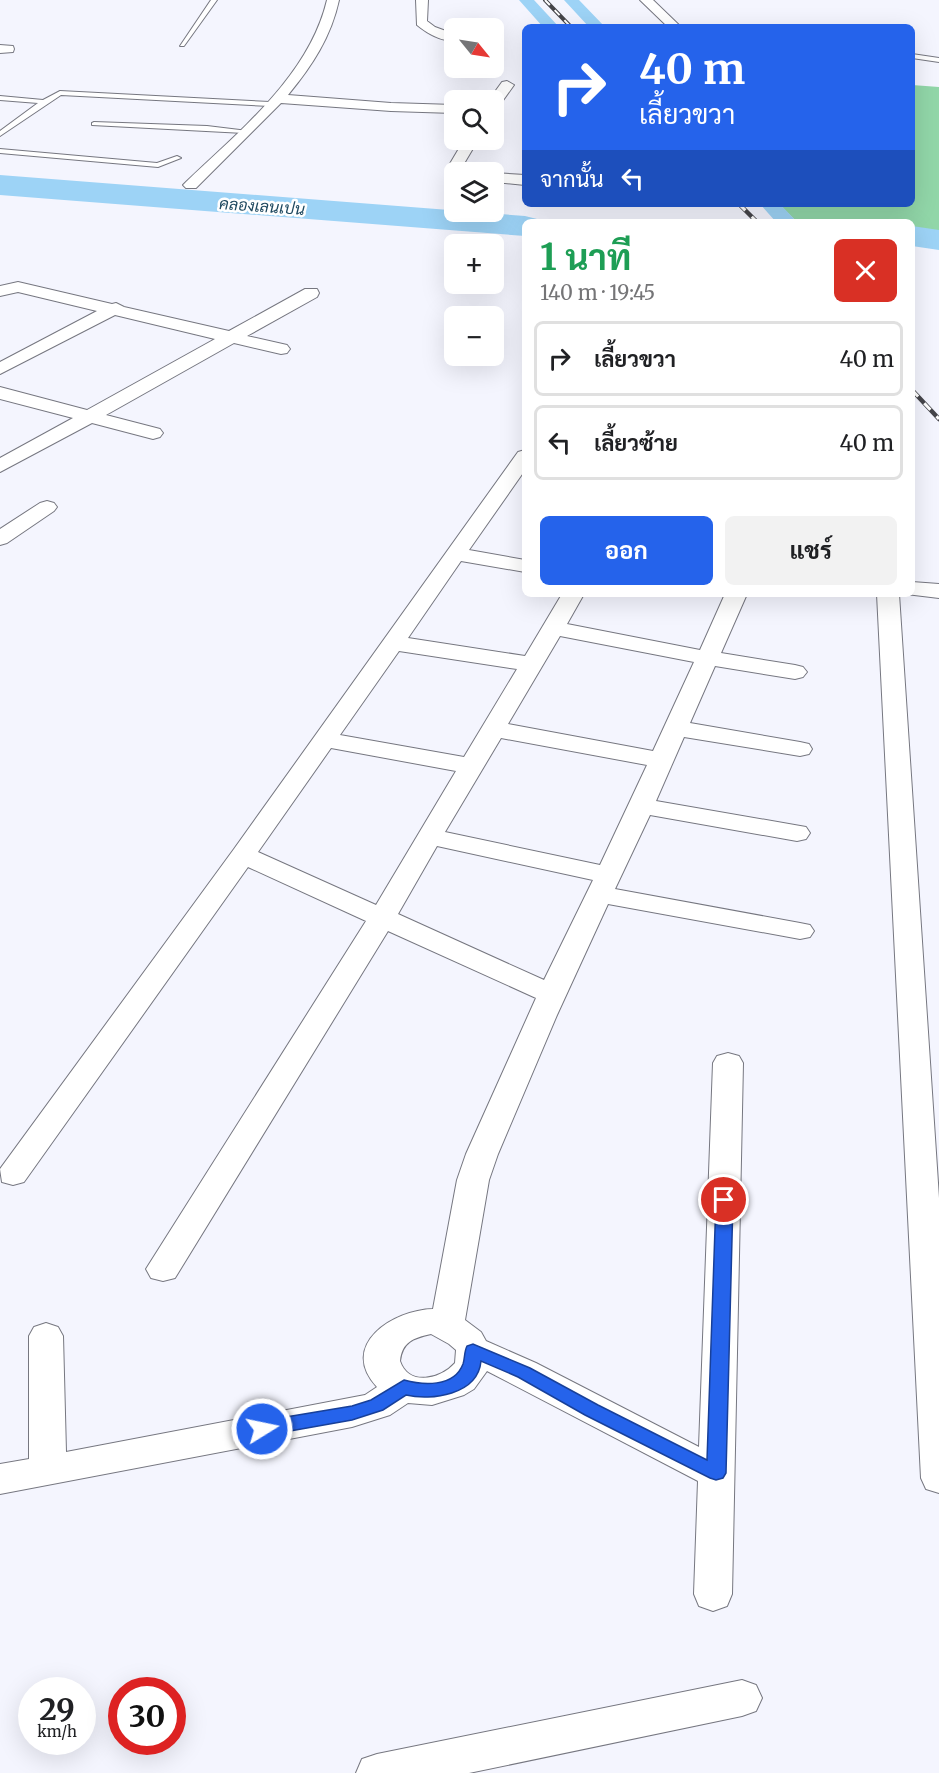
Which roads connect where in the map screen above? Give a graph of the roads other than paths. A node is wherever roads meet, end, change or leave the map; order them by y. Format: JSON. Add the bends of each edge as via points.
{"nodes":[{"id":1,"x":214,"y":0,"type":"edge"},
{"id":2,"x":333,"y":0,"type":"edge"},
{"id":3,"x":422,"y":0,"type":"edge"},
{"id":4,"x":646,"y":0,"type":"edge"},
{"id":5,"x":672,"y":24,"type":"edge"},
{"id":6,"x":444,"y":35,"type":"edge"},
{"id":7,"x":182,"y":45,"type":"dead end"},
{"id":8,"x":915,"y":56,"type":"edge"},
{"id":9,"x":939,"y":60,"type":"edge"},
{"id":10,"x":507,"y":85,"type":"dead end"},
{"id":11,"x":503,"y":90,"type":"edge"},
{"id":12,"x":0,"y":98,"type":"edge"},
{"id":13,"x":273,"y":101,"type":"junction"},
{"id":14,"x":44,"y":102,"type":"junction"},
{"id":15,"x":444,"y":103,"type":"edge"},
{"id":16,"x":94,"y":124,"type":"dead end"},
{"id":17,"x":244,"y":131,"type":"junction"},
{"id":18,"x":0,"y":134,"type":"edge"},
{"id":19,"x":0,"y":152,"type":"edge"},
{"id":20,"x":177,"y":158,"type":"dead end"},
{"id":21,"x":504,"y":179,"type":"edge"},
{"id":22,"x":522,"y":180,"type":"edge"},
{"id":23,"x":191,"y":185,"type":"dead end"},
{"id":24,"x":0,"y":291,"type":"edge"},
{"id":25,"x":311,"y":293,"type":"dead end"},
{"id":26,"x":116,"y":309,"type":"junction"},
{"id":27,"x":232,"y":337,"type":"junction"},
{"id":28,"x":281,"y":349,"type":"dead end"},
{"id":29,"x":0,"y":369,"type":"edge"},
{"id":30,"x":0,"y":393,"type":"edge"},
{"id":31,"x":88,"y":417,"type":"junction"},
{"id":32,"x":153,"y":433,"type":"dead end"},
{"id":33,"x":522,"y":465,"type":"edge"},
{"id":34,"x":0,"y":466,"type":"edge"},
{"id":35,"x":517,"y":479,"type":"edge"},
{"id":36,"x":47,"y":507,"type":"dead end"},
{"id":37,"x":0,"y":539,"type":"edge"},
{"id":38,"x":455,"y":554,"type":"junction"},
{"id":39,"x":522,"y":565,"type":"edge"},
{"id":40,"x":915,"y":589,"type":"edge"},
{"id":41,"x":939,"y":591,"type":"edge"},
{"id":42,"x":571,"y":597,"type":"edge"},
{"id":43,"x":735,"y":597,"type":"edge"},
{"id":44,"x":888,"y":597,"type":"edge"},
{"id":45,"x":553,"y":628,"type":"junction"},
{"id":46,"x":393,"y":643,"type":"junction"},
{"id":47,"x":707,"y":658,"type":"junction"},
{"id":48,"x":532,"y":664,"type":"junction"},
{"id":49,"x":795,"y":672,"type":"dead end"},
{"id":50,"x":676,"y":728,"type":"junction"},
{"id":51,"x":493,"y":729,"type":"junction"},
{"id":52,"x":325,"y":740,"type":"junction"},
{"id":53,"x":800,"y":749,"type":"dead end"},
{"id":54,"x":662,"y":760,"type":"junction"},
{"id":55,"x":472,"y":766,"type":"junction"},
{"id":56,"x":641,"y":806,"type":"junction"},
{"id":57,"x":797,"y":833,"type":"dead end"},
{"id":58,"x":430,"y":837,"type":"junction"},
{"id":59,"x":243,"y":855,"type":"junction"},
{"id":60,"x":603,"y":884,"type":"junction"},
{"id":61,"x":382,"y":918,"type":"junction"},
{"id":62,"x":800,"y":931,"type":"dead end"},
{"id":63,"x":552,"y":994,"type":"junction"},
{"id":64,"x":728,"y":1063,"type":"dead end"},
{"id":65,"x":13,"y":1174,"type":"dead end"},
{"id":66,"x":930,"y":1194,"type":"edge"},
{"id":67,"x":163,"y":1269,"type":"dead end"},
{"id":68,"x":447,"y":1324,"type":"junction"},
{"id":69,"x":46,"y":1336,"type":"dead end"},
{"id":70,"x":473,"y":1350,"type":"junction"},
{"id":71,"x":404,"y":1387,"type":"junction"},
{"id":72,"x":48,"y":1470,"type":"junction"},
{"id":73,"x":716,"y":1473,"type":"junction"},
{"id":74,"x":939,"y":1478,"type":"edge"},
{"id":75,"x":0,"y":1479,"type":"edge"},
{"id":76,"x":713,"y":1594,"type":"dead end"},
{"id":77,"x":742,"y":1698,"type":"dead end"},
{"id":78,"x":377,"y":1773,"type":"edge"}],
"edges":[{"from":1,"to":7,"type":"lane"},
{"from":2,"to":13,"type":"street","via":[[332,15],[316,48]]},
{"from":3,"to":6,"type":"street","via":[[421,22]]},
{"from":4,"to":5,"type":"street"},
{"from":8,"to":9,"type":"lane"},
{"from":10,"to":11,"type":"street"},
{"from":12,"to":14,"type":"lane"},
{"from":13,"to":14,"type":"lane","via":[[69,92]]},
{"from":13,"to":15,"type":"street","via":[[391,107]]},
{"from":13,"to":17,"type":"street"},
{"from":14,"to":18,"type":"lane"},
{"from":16,"to":17,"type":"lane"},
{"from":17,"to":23,"type":"street"},
{"from":19,"to":20,"type":"lane","via":[[158,165]]},
{"from":21,"to":22,"type":"street"},
{"from":24,"to":26,"type":"street","via":[[18,287]]},
{"from":25,"to":27,"type":"street"},
{"from":26,"to":27,"type":"street"},
{"from":26,"to":29,"type":"street"},
{"from":27,"to":28,"type":"street"},
{"from":27,"to":31,"type":"street"},
{"from":30,"to":31,"type":"street"},
{"from":31,"to":32,"type":"street"},
{"from":31,"to":34,"type":"street"},
{"from":33,"to":35,"type":"street"},
{"from":35,"to":38,"type":"street"},
{"from":36,"to":37,"type":"street"},
{"from":38,"to":39,"type":"street"},
{"from":38,"to":46,"type":"street"},
{"from":40,"to":41,"type":"street"},
{"from":42,"to":45,"type":"street"},
{"from":43,"to":47,"type":"street"},
{"from":44,"to":66,"type":"street"},
{"from":45,"to":47,"type":"street"},
{"from":45,"to":48,"type":"street"},
{"from":46,"to":48,"type":"street"},
{"from":46,"to":52,"type":"street"},
{"from":47,"to":49,"type":"street"},
{"from":47,"to":50,"type":"street"},
{"from":48,"to":51,"type":"street"},
{"from":50,"to":53,"type":"street"},
{"from":50,"to":54,"type":"street"},
{"from":51,"to":54,"type":"street"},
{"from":51,"to":55,"type":"street"},
{"from":52,"to":55,"type":"street"},
{"from":52,"to":59,"type":"street"},
{"from":54,"to":56,"type":"street"},
{"from":55,"to":58,"type":"street"},
{"from":56,"to":57,"type":"street"},
{"from":56,"to":60,"type":"street"},
{"from":58,"to":60,"type":"street"},
{"from":58,"to":61,"type":"street"},
{"from":59,"to":61,"type":"street"},
{"from":59,"to":65,"type":"street"},
{"from":60,"to":62,"type":"street"},
{"from":60,"to":63,"type":"street"},
{"from":61,"to":63,"type":"street"},
{"from":61,"to":67,"type":"street"},
{"from":63,"to":68,"type":"street","via":[[473,1180]]},
{"from":64,"to":73,"type":"street"},
{"from":66,"to":74,"type":"street"},
{"from":68,"to":70,"type":"street","via":[[459,1330]]},
{"from":68,"to":71,"type":"street","via":[[414,1322],[388,1338],[381,1362],[387,1374]]},
{"from":69,"to":72,"type":"street"},
{"from":70,"to":71,"type":"street","via":[[472,1366],[462,1380],[444,1389],[423,1392]]},
{"from":70,"to":73,"type":"street","via":[[524,1372]]},
{"from":71,"to":72,"type":"street","via":[[377,1405],[352,1413]]},
{"from":72,"to":75,"type":"street"},
{"from":73,"to":76,"type":"street"},
{"from":77,"to":78,"type":"street"}]}
